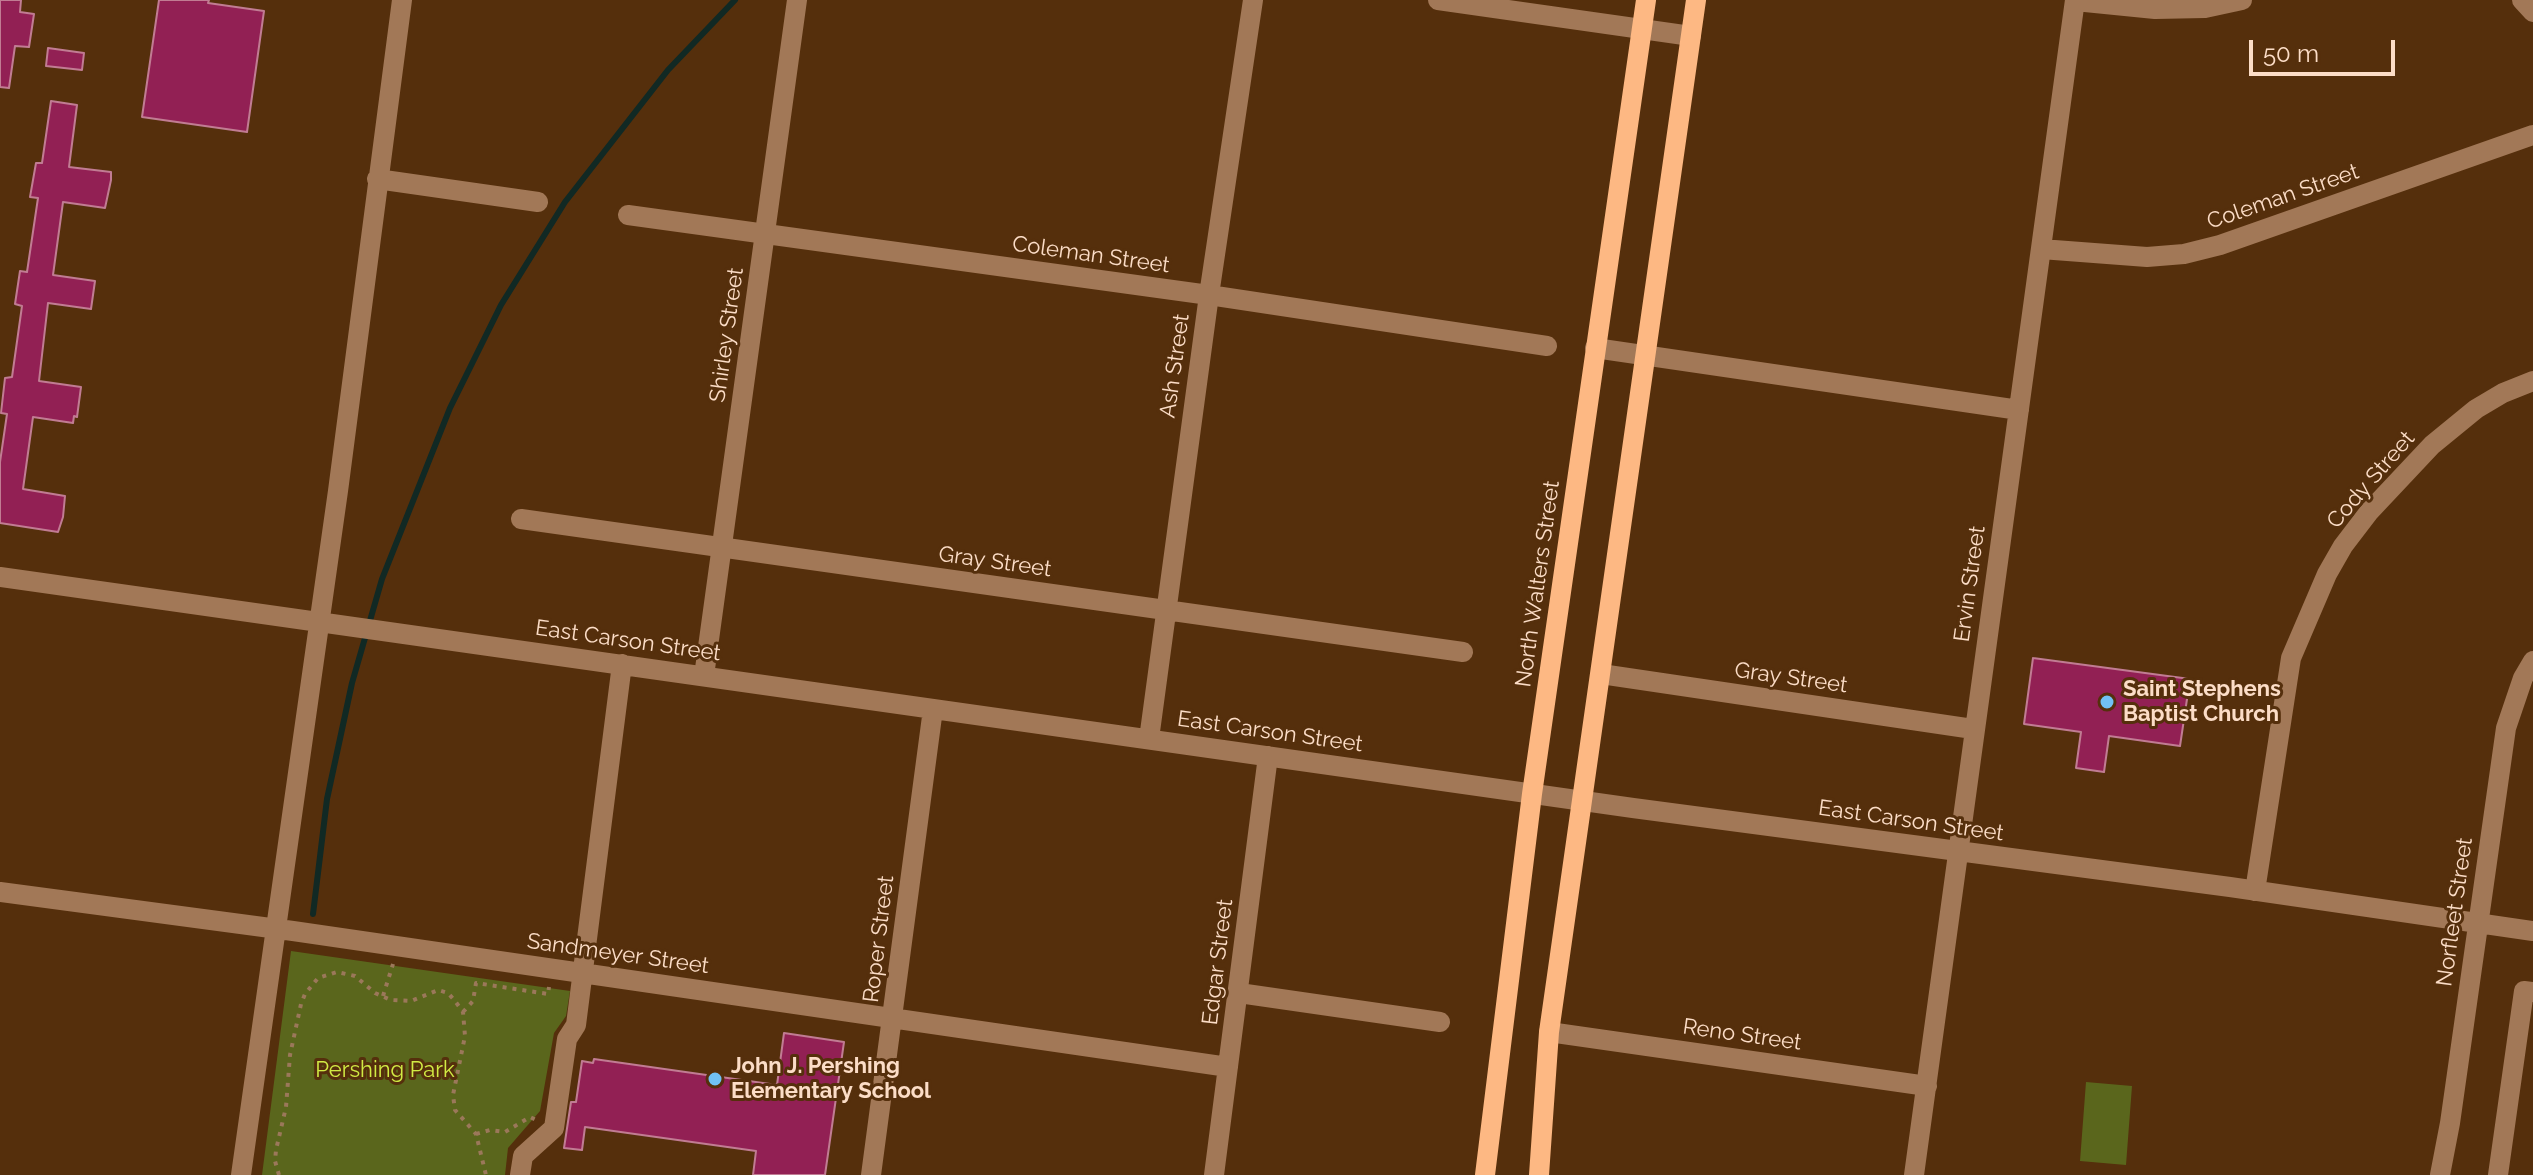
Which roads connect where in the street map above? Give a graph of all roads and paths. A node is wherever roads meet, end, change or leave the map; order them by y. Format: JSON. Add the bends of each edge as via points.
{"nodes":[{"id":1,"x":402,"y":0,"type":"edge"},
{"id":2,"x":797,"y":0,"type":"edge"},
{"id":3,"x":1253,"y":0,"type":"edge"},
{"id":4,"x":1438,"y":0,"type":"edge"},
{"id":5,"x":1646,"y":0,"type":"edge"},
{"id":6,"x":1696,"y":0,"type":"edge"},
{"id":7,"x":2075,"y":0,"type":"edge"},
{"id":8,"x":2242,"y":0,"type":"edge"},
{"id":9,"x":2522,"y":0,"type":"edge"},
{"id":10,"x":2533,"y":12,"type":"edge"},
{"id":11,"x":1642,"y":29,"type":"junction"},
{"id":12,"x":1691,"y":36,"type":"junction"},
{"id":13,"x":2533,"y":135,"type":"edge"},
{"id":14,"x":377,"y":179,"type":"junction"},
{"id":15,"x":538,"y":202,"type":"dead end"},
{"id":16,"x":628,"y":215,"type":"dead end"},
{"id":17,"x":765,"y":234,"type":"junction"},
{"id":18,"x":2041,"y":249,"type":"junction"},
{"id":19,"x":1209,"y":295,"type":"junction"},
{"id":20,"x":1547,"y":346,"type":"dead end"},
{"id":21,"x":1595,"y":348,"type":"junction"},
{"id":22,"x":1646,"y":356,"type":"junction"},
{"id":23,"x":2533,"y":381,"type":"edge"},
{"id":24,"x":2019,"y":410,"type":"junction"},
{"id":25,"x":521,"y":519,"type":"dead end"},
{"id":26,"x":723,"y":547,"type":"junction"},
{"id":27,"x":0,"y":577,"type":"edge"},
{"id":28,"x":1167,"y":610,"type":"junction"},
{"id":29,"x":319,"y":622,"type":"junction"},
{"id":30,"x":1463,"y":652,"type":"dead end"},
{"id":31,"x":2533,"y":661,"type":"edge"},
{"id":32,"x":622,"y":664,"type":"junction"},
{"id":33,"x":1601,"y":674,"type":"junction"},
{"id":34,"x":704,"y":676,"type":"junction"},
{"id":35,"x":933,"y":709,"type":"junction"},
{"id":36,"x":1973,"y":729,"type":"junction"},
{"id":37,"x":1149,"y":739,"type":"junction"},
{"id":38,"x":1268,"y":756,"type":"junction"},
{"id":39,"x":1532,"y":794,"type":"junction"},
{"id":40,"x":1582,"y":801,"type":"junction"},
{"id":41,"x":1957,"y":851,"type":"junction"},
{"id":42,"x":2255,"y":891,"type":"junction"},
{"id":43,"x":0,"y":892,"type":"edge"},
{"id":44,"x":2477,"y":923,"type":"junction"},
{"id":45,"x":277,"y":929,"type":"junction"},
{"id":46,"x":2533,"y":931,"type":"edge"},
{"id":47,"x":395,"y":947,"type":"junction"},
{"id":48,"x":551,"y":969,"type":"junction"},
{"id":49,"x":582,"y":973,"type":"junction"},
{"id":50,"x":2533,"y":992,"type":"edge"},
{"id":51,"x":1239,"y":993,"type":"junction"},
{"id":52,"x":383,"y":996,"type":"junction"},
{"id":53,"x":463,"y":1012,"type":"junction"},
{"id":54,"x":892,"y":1018,"type":"junction"},
{"id":55,"x":1440,"y":1022,"type":"dead end"},
{"id":56,"x":1549,"y":1032,"type":"junction"},
{"id":57,"x":1228,"y":1067,"type":"junction"},
{"id":58,"x":1927,"y":1086,"type":"junction"},
{"id":59,"x":554,"y":1128,"type":"junction"},
{"id":60,"x":476,"y":1134,"type":"junction"},
{"id":61,"x":241,"y":1175,"type":"edge"},
{"id":62,"x":279,"y":1175,"type":"edge"},
{"id":63,"x":486,"y":1175,"type":"edge"},
{"id":64,"x":520,"y":1175,"type":"edge"},
{"id":65,"x":871,"y":1175,"type":"edge"},
{"id":66,"x":1214,"y":1175,"type":"edge"},
{"id":67,"x":1485,"y":1175,"type":"edge"},
{"id":68,"x":1539,"y":1175,"type":"edge"},
{"id":69,"x":1914,"y":1175,"type":"edge"},
{"id":70,"x":2440,"y":1175,"type":"edge"},
{"id":71,"x":2498,"y":1175,"type":"edge"}],
"edges":[{"from":1,"to":14,"type":"street"},
{"from":2,"to":17,"type":"street","name":"Shirley Street"},
{"from":3,"to":19,"type":"street","name":"Ash Street"},
{"from":4,"to":11,"type":"street"},
{"from":5,"to":11,"type":"main road","name":"North Walters Street"},
{"from":6,"to":12,"type":"main road"},
{"from":7,"to":8,"type":"street","via":[[2155,9],[2205,8]]},
{"from":7,"to":18,"type":"street","name":"Ervin Street"},
{"from":9,"to":10,"type":"street"},
{"from":11,"to":12,"type":"street"},
{"from":11,"to":21,"type":"main road","name":"North Walters Street"},
{"from":12,"to":22,"type":"main road"},
{"from":13,"to":18,"type":"street","name":"Coleman Street","via":[[2184,254],[2147,257]]},
{"from":14,"to":15,"type":"street"},
{"from":14,"to":29,"type":"street"},
{"from":16,"to":17,"type":"street","name":"Coleman Street"},
{"from":17,"to":19,"type":"street","name":"Coleman Street"},
{"from":17,"to":26,"type":"street","name":"Shirley Street"},
{"from":18,"to":24,"type":"street","name":"Ervin Street"},
{"from":19,"to":20,"type":"street","name":"Coleman Street"},
{"from":19,"to":28,"type":"street","name":"Ash Street"},
{"from":21,"to":22,"type":"street"},
{"from":21,"to":39,"type":"main road","name":"North Walters Street"},
{"from":22,"to":24,"type":"street"},
{"from":22,"to":33,"type":"main road"},
{"from":23,"to":42,"type":"street","name":"Cody Street","via":[[2476,409],[2432,445],[2369,512],[2327,574],[2291,658]]},
{"from":24,"to":36,"type":"street","name":"Ervin Street"},
{"from":25,"to":26,"type":"street","name":"Gray Street"},
{"from":26,"to":28,"type":"street","name":"Gray Street"},
{"from":26,"to":34,"type":"street","name":"Shirley Street"},
{"from":27,"to":29,"type":"street","name":"East Carson Street"},
{"from":28,"to":30,"type":"street","name":"Gray Street"},
{"from":28,"to":37,"type":"street","name":"Ash Street"},
{"from":29,"to":32,"type":"street","name":"East Carson Street"},
{"from":29,"to":45,"type":"street"},
{"from":31,"to":44,"type":"street","name":"Norfleet Street","via":[[2506,728]]},
{"from":32,"to":34,"type":"street","name":"East Carson Street"},
{"from":32,"to":49,"type":"street"},
{"from":33,"to":36,"type":"street","name":"Gray Street"},
{"from":33,"to":40,"type":"main road"},
{"from":34,"to":35,"type":"street","name":"East Carson Street"},
{"from":35,"to":37,"type":"street","name":"East Carson Street"},
{"from":35,"to":54,"type":"street","name":"Roper Street"},
{"from":36,"to":41,"type":"street","name":"Ervin Street"},
{"from":37,"to":38,"type":"street","name":"East Carson Street"},
{"from":38,"to":39,"type":"street","name":"East Carson Street"},
{"from":38,"to":51,"type":"street","name":"Edgar Street"},
{"from":39,"to":40,"type":"street","name":"East Carson Street"},
{"from":39,"to":67,"type":"main road","name":"North Walters Street"},
{"from":40,"to":41,"type":"street","name":"East Carson Street"},
{"from":40,"to":56,"type":"main road"},
{"from":41,"to":42,"type":"street","name":"East Carson Street"},
{"from":41,"to":58,"type":"street","name":"Ervin Street"},
{"from":42,"to":44,"type":"street","name":"East Carson Street"},
{"from":43,"to":45,"type":"street","name":"Sandmeyer Street"},
{"from":44,"to":46,"type":"street","name":"East Carson Street"},
{"from":44,"to":70,"type":"street","name":"Norfleet Street"},
{"from":45,"to":47,"type":"street","name":"Sandmeyer Street"},
{"from":45,"to":61,"type":"street"},
{"from":47,"to":48,"type":"street","name":"Sandmeyer Street"},
{"from":47,"to":52,"type":"path"},
{"from":48,"to":49,"type":"street","name":"Sandmeyer Street"},
{"from":48,"to":53,"type":"path","via":[[548,994],[476,983],[473,1001]]},
{"from":49,"to":54,"type":"street","name":"Sandmeyer Street"},
{"from":49,"to":59,"type":"street"},
{"from":50,"to":71,"type":"street","via":[[2524,991]]},
{"from":51,"to":55,"type":"street"},
{"from":51,"to":57,"type":"street","name":"Edgar Street"},
{"from":52,"to":53,"type":"path","via":[[411,1001],[441,991]]},
{"from":52,"to":62,"type":"path","via":[[355,976],[337,972],[318,978],[305,994],[292,1040],[276,1150]]},
{"from":53,"to":60,"type":"path","via":[[465,1036],[453,1095],[455,1110]]},
{"from":54,"to":57,"type":"street","name":"Sandmeyer Street"},
{"from":54,"to":65,"type":"street","name":"Roper Street"},
{"from":56,"to":58,"type":"street","name":"Reno Street"},
{"from":56,"to":68,"type":"main road"},
{"from":57,"to":66,"type":"street","name":"Edgar Street"},
{"from":58,"to":69,"type":"street","name":"Ervin Street"},
{"from":59,"to":60,"type":"path","via":[[530,1117],[505,1132]]},
{"from":59,"to":64,"type":"street","via":[[523,1156]]},
{"from":60,"to":63,"type":"path"}]}
